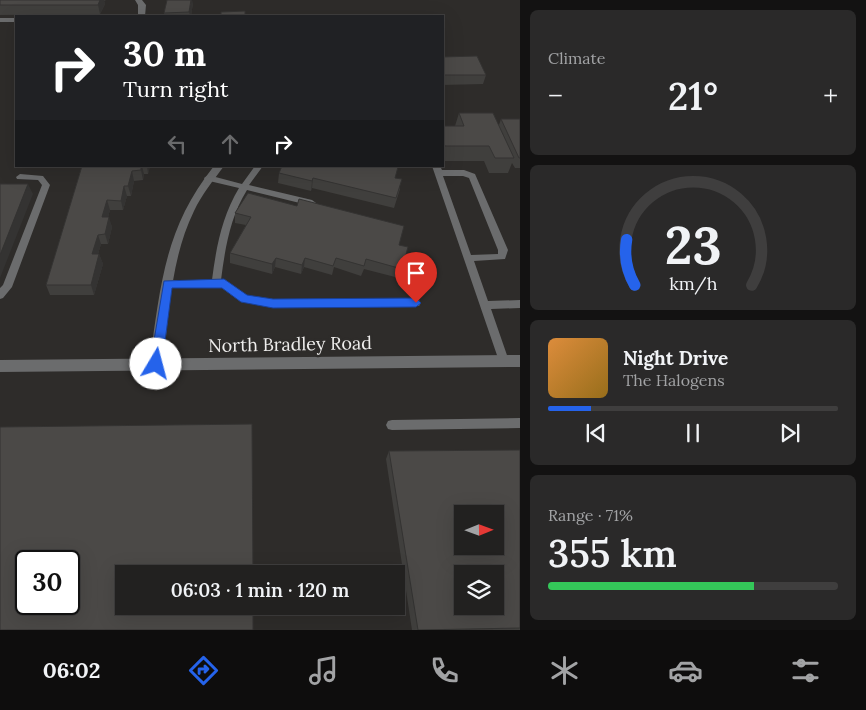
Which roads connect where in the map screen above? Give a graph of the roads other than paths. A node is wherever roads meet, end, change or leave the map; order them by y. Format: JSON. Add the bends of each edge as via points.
{"nodes":[{"id":1,"x":138,"y":0,"type":"edge"},
{"id":2,"x":142,"y":15,"type":"edge"},
{"id":3,"x":0,"y":20,"type":"edge"},
{"id":4,"x":15,"y":20,"type":"edge"},
{"id":5,"x":218,"y":167,"type":"edge"},
{"id":6,"x":258,"y":167,"type":"edge"},
{"id":7,"x":437,"y":170,"type":"edge"},
{"id":8,"x":20,"y":177,"type":"dead end"},
{"id":9,"x":208,"y":178,"type":"junction"},
{"id":10,"x":243,"y":186,"type":"junction"},
{"id":11,"x":318,"y":205,"type":"edge"},
{"id":12,"x":468,"y":258,"type":"junction"},
{"id":13,"x":168,"y":284,"type":"junction"},
{"id":14,"x":216,"y":284,"type":"junction"},
{"id":15,"x":0,"y":295,"type":"edge"},
{"id":16,"x":416,"y":303,"type":"dead end"},
{"id":17,"x":520,"y":304,"type":"edge"},
{"id":18,"x":484,"y":305,"type":"junction"},
{"id":19,"x":504,"y":361,"type":"junction"},
{"id":20,"x":520,"y":361,"type":"edge"},
{"id":21,"x":156,"y":364,"type":"junction"},
{"id":22,"x":0,"y":366,"type":"edge"},
{"id":23,"x":520,"y":423,"type":"edge"},
{"id":24,"x":392,"y":425,"type":"dead end"}],
"edges":[{"from":1,"to":2,"type":"street","via":[[142,5]]},
{"from":3,"to":4,"type":"lane"},
{"from":5,"to":9,"type":"street"},
{"from":6,"to":10,"type":"lane"},
{"from":7,"to":12,"type":"lane"},
{"from":7,"to":12,"type":"lane","via":[[472,176],[502,250],[502,257]]},
{"from":8,"to":15,"type":"lane","via":[[40,178],[46,185],[7,287]]},
{"from":9,"to":10,"type":"lane"},
{"from":9,"to":13,"type":"street","via":[[181,225],[173,247]]},
{"from":10,"to":11,"type":"lane"},
{"from":10,"to":14,"type":"lane","via":[[229,213]]},
{"from":12,"to":18,"type":"lane"},
{"from":13,"to":14,"type":"lane"},
{"from":13,"to":21,"type":"street"},
{"from":14,"to":16,"type":"lane","via":[[224,284],[244,299],[273,303]]},
{"from":17,"to":18,"type":"lane"},
{"from":18,"to":19,"type":"lane"},
{"from":19,"to":20,"type":"street","name":"North Bradley Road"},
{"from":19,"to":21,"type":"street","name":"North Bradley Road"},
{"from":21,"to":22,"type":"street","name":"North Bradley Road"},
{"from":23,"to":24,"type":"lane"}]}
